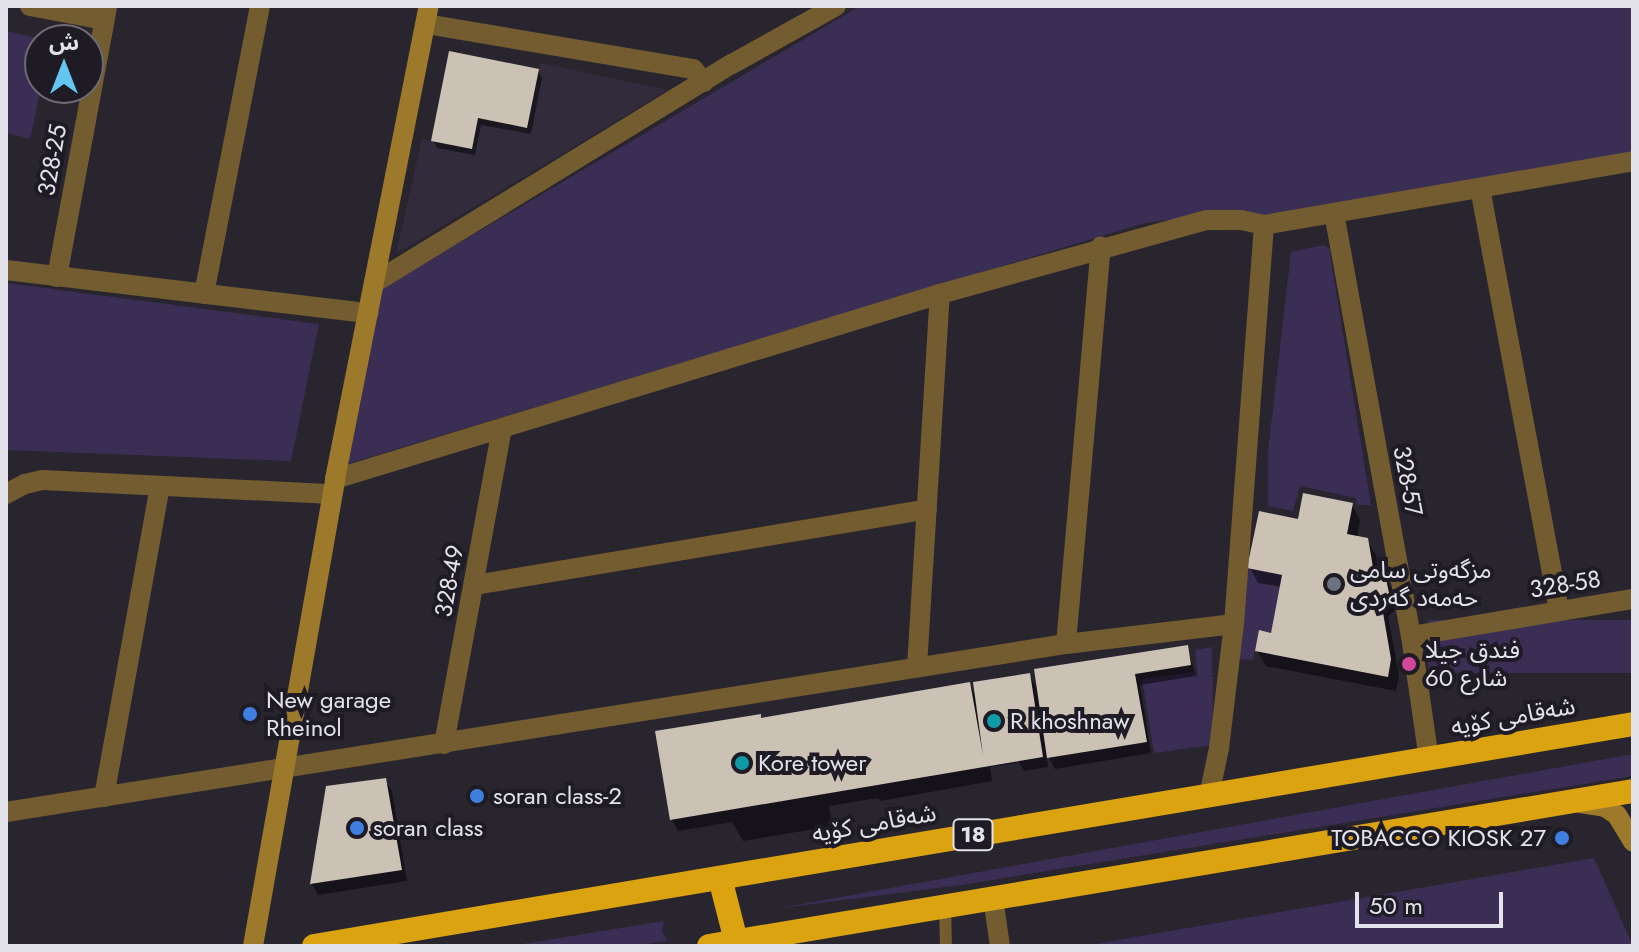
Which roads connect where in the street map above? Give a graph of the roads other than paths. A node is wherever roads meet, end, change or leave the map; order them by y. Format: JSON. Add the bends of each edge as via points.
{"nodes":[{"id":1,"x":30,"y":6,"type":"edge"},
{"id":2,"x":260,"y":6,"type":"edge"},
{"id":3,"x":836,"y":6,"type":"edge"},
{"id":4,"x":105,"y":13,"type":"edge"},
{"id":5,"x":427,"y":15,"type":"edge"},
{"id":6,"x":704,"y":82,"type":"junction"},
{"id":7,"x":1632,"y":167,"type":"edge"},
{"id":8,"x":1480,"y":188,"type":"junction"},
{"id":9,"x":1334,"y":213,"type":"junction"},
{"id":10,"x":1264,"y":225,"type":"junction"},
{"id":11,"x":1101,"y":247,"type":"junction"},
{"id":12,"x":6,"y":270,"type":"edge"},
{"id":13,"x":57,"y":277,"type":"junction"},
{"id":14,"x":374,"y":283,"type":"junction"},
{"id":15,"x":204,"y":294,"type":"junction"},
{"id":16,"x":940,"y":294,"type":"junction"},
{"id":17,"x":368,"y":313,"type":"junction"},
{"id":18,"x":502,"y":428,"type":"junction"},
{"id":19,"x":160,"y":486,"type":"junction"},
{"id":20,"x":333,"y":487,"type":"junction"},
{"id":21,"x":6,"y":494,"type":"edge"},
{"id":22,"x":927,"y":509,"type":"junction"},
{"id":23,"x":475,"y":585,"type":"junction"},
{"id":24,"x":1633,"y":599,"type":"edge"},
{"id":25,"x":1559,"y":611,"type":"junction"},
{"id":26,"x":1234,"y":624,"type":"junction"},
{"id":27,"x":1411,"y":636,"type":"junction"},
{"id":28,"x":1066,"y":644,"type":"junction"},
{"id":29,"x":917,"y":667,"type":"junction"},
{"id":30,"x":1633,"y":724,"type":"edge"},
{"id":31,"x":444,"y":744,"type":"junction"},
{"id":32,"x":1429,"y":759,"type":"junction"},
{"id":33,"x":285,"y":770,"type":"junction"},
{"id":34,"x":1633,"y":791,"type":"edge"},
{"id":35,"x":1209,"y":796,"type":"junction"},
{"id":36,"x":104,"y":797,"type":"junction"},
{"id":37,"x":1561,"y":803,"type":"junction"},
{"id":38,"x":6,"y":812,"type":"edge"},
{"id":39,"x":1633,"y":842,"type":"edge"},
{"id":40,"x":720,"y":878,"type":"junction"},
{"id":41,"x":993,"y":898,"type":"junction"},
{"id":42,"x":945,"y":906,"type":"junction"},
{"id":43,"x":778,"y":940,"type":"edge"},
{"id":44,"x":737,"y":944,"type":"edge"},
{"id":45,"x":253,"y":946,"type":"edge"},
{"id":46,"x":314,"y":946,"type":"edge"},
{"id":47,"x":709,"y":946,"type":"edge"},
{"id":48,"x":946,"y":946,"type":"edge"},
{"id":49,"x":1000,"y":946,"type":"edge"}],
"edges":[{"from":1,"to":4,"type":"street"},
{"from":2,"to":15,"type":"street"},
{"from":3,"to":6,"type":"street"},
{"from":4,"to":13,"type":"street","name":"328-25"},
{"from":5,"to":6,"type":"street","via":[[693,69]]},
{"from":5,"to":14,"type":"street"},
{"from":6,"to":14,"type":"street"},
{"from":7,"to":8,"type":"street"},
{"from":8,"to":9,"type":"street"},
{"from":8,"to":25,"type":"street"},
{"from":9,"to":10,"type":"street"},
{"from":9,"to":27,"type":"street","name":"328-57"},
{"from":10,"to":11,"type":"street","via":[[1207,220]]},
{"from":10,"to":26,"type":"street"},
{"from":11,"to":16,"type":"street"},
{"from":11,"to":28,"type":"street"},
{"from":12,"to":13,"type":"street"},
{"from":13,"to":15,"type":"street"},
{"from":14,"to":17,"type":"street"},
{"from":15,"to":17,"type":"street"},
{"from":16,"to":18,"type":"street"},
{"from":16,"to":22,"type":"street"},
{"from":17,"to":20,"type":"street"},
{"from":18,"to":20,"type":"street"},
{"from":18,"to":23,"type":"street","name":"328-49"},
{"from":19,"to":20,"type":"street"},
{"from":19,"to":21,"type":"street","via":[[43,480]]},
{"from":19,"to":36,"type":"street"},
{"from":20,"to":33,"type":"street"},
{"from":22,"to":23,"type":"street"},
{"from":22,"to":29,"type":"street"},
{"from":23,"to":31,"type":"street","name":"328-49"},
{"from":24,"to":25,"type":"street","name":"328-58"},
{"from":25,"to":27,"type":"street","name":"328-58"},
{"from":26,"to":28,"type":"street"},
{"from":26,"to":35,"type":"street"},
{"from":27,"to":32,"type":"street","name":"328-57"},
{"from":28,"to":29,"type":"street"},
{"from":29,"to":31,"type":"street"},
{"from":30,"to":32,"type":"highway","name":"شەقامی کۆیە","number":"18"},
{"from":31,"to":33,"type":"street"},
{"from":32,"to":35,"type":"highway","name":"شەقامی کۆیە","number":"18"},
{"from":33,"to":36,"type":"street"},
{"from":33,"to":45,"type":"street"},
{"from":34,"to":37,"type":"highway"},
{"from":35,"to":40,"type":"highway","name":"شەقامی کۆیە","number":"18"},
{"from":36,"to":38,"type":"street"},
{"from":37,"to":39,"type":"street","via":[[1605,807],[1617,815]]},
{"from":37,"to":41,"type":"highway"},
{"from":40,"to":44,"type":"highway"},
{"from":40,"to":46,"type":"highway","name":"شەقامی کۆیە","number":"18"},
{"from":41,"to":42,"type":"highway"},
{"from":41,"to":49,"type":"street"},
{"from":42,"to":43,"type":"highway"},
{"from":42,"to":48,"type":"lane"},
{"from":43,"to":44,"type":"highway"},
{"from":44,"to":47,"type":"highway"}]}
